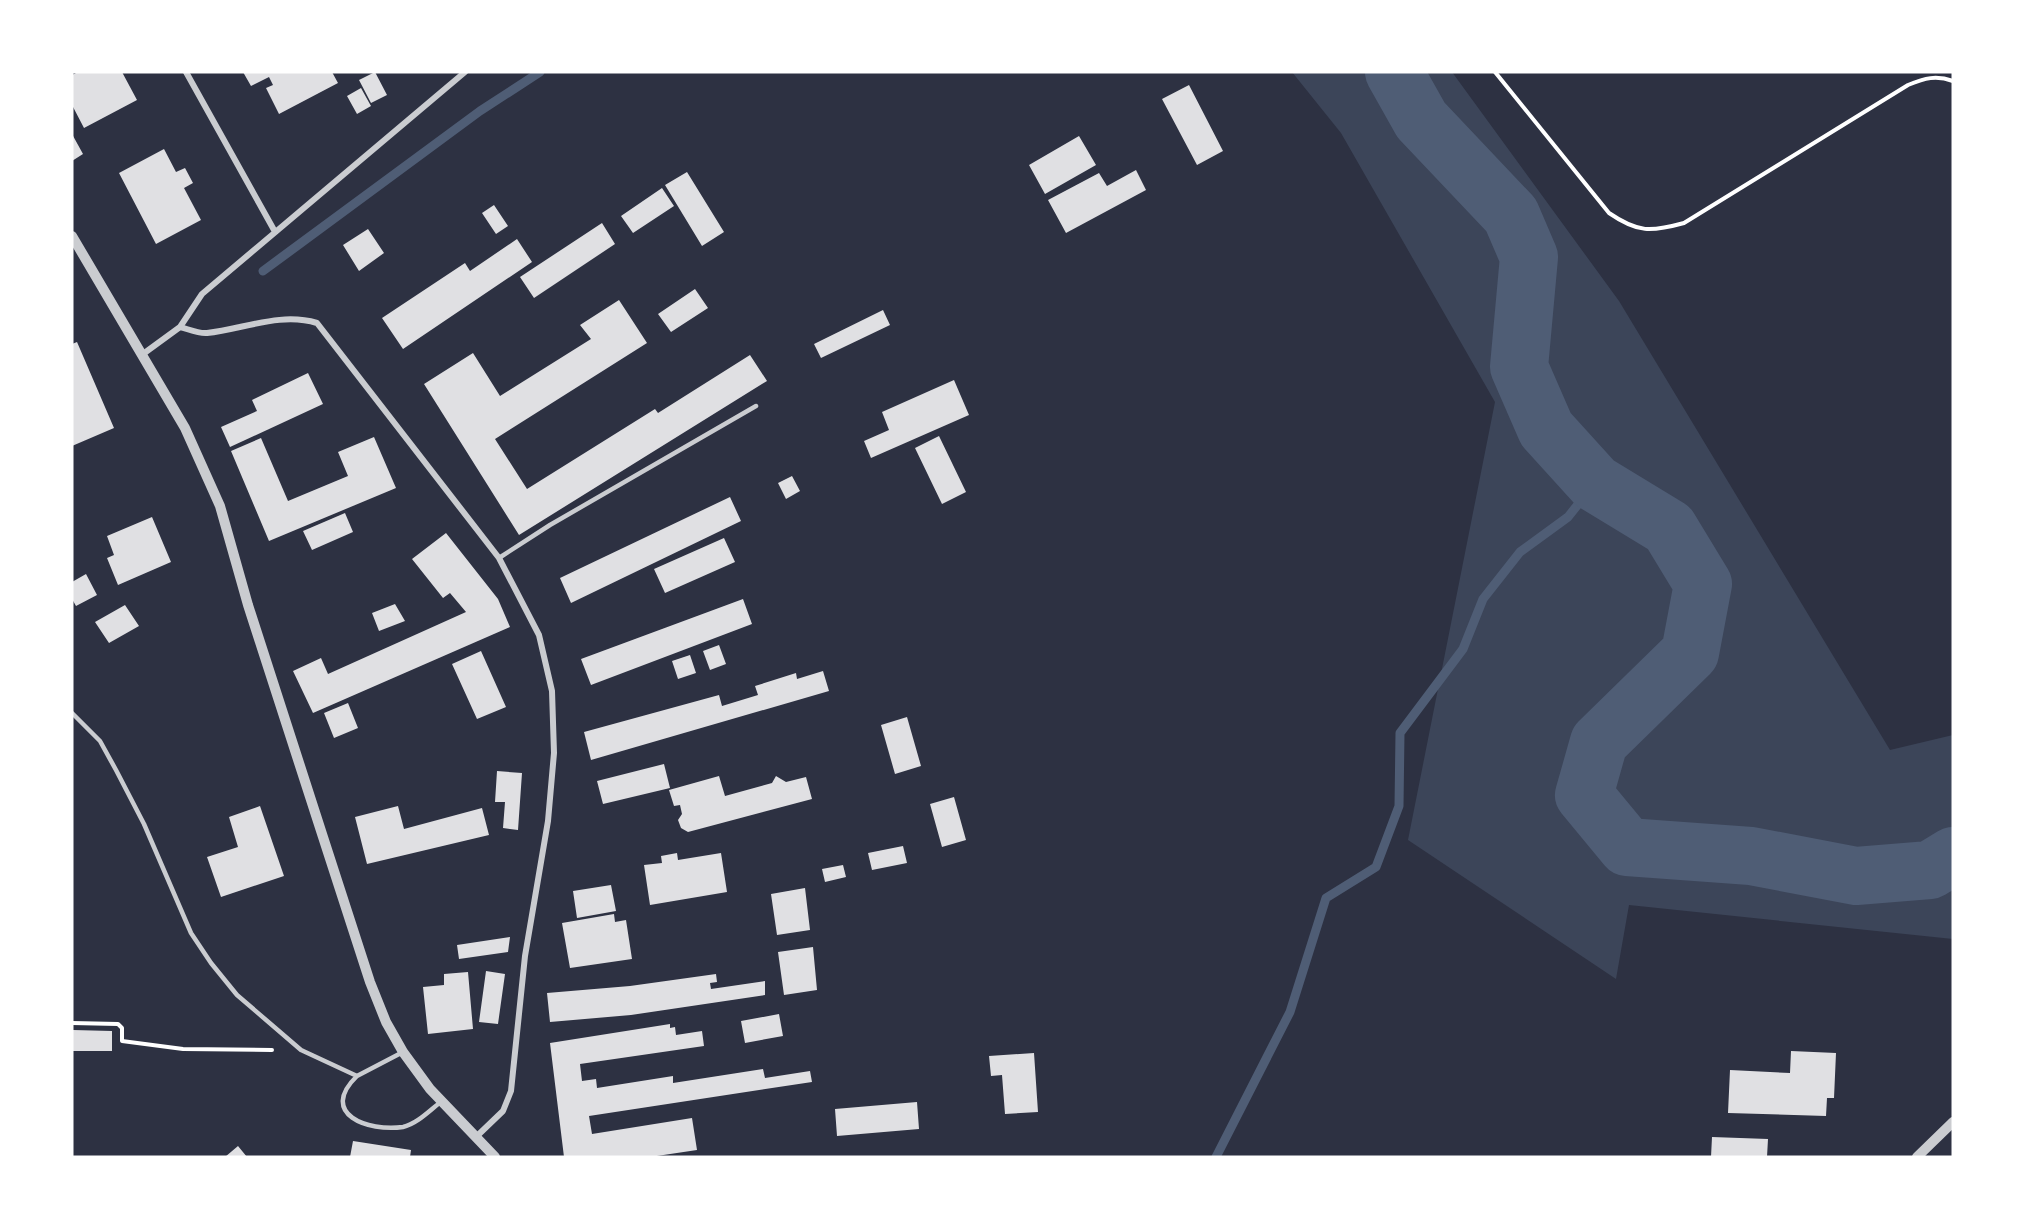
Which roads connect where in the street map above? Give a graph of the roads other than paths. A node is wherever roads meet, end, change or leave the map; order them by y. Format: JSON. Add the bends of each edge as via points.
{"nodes":[{"id":1,"x":186,"y":72,"type":"edge"},
{"id":2,"x":465,"y":72,"type":"edge"},
{"id":3,"x":274,"y":230,"type":"junction"},
{"id":4,"x":72,"y":236,"type":"edge"},
{"id":5,"x":180,"y":327,"type":"junction"},
{"id":6,"x":143,"y":354,"type":"junction"},
{"id":7,"x":756,"y":406,"type":"dead end"},
{"id":8,"x":500,"y":558,"type":"junction"},
{"id":9,"x":72,"y":713,"type":"edge"},
{"id":10,"x":403,"y":1052,"type":"junction"},
{"id":11,"x":357,"y":1076,"type":"junction"},
{"id":12,"x":442,"y":1101,"type":"junction"},
{"id":13,"x":1953,"y":1122,"type":"edge"},
{"id":14,"x":477,"y":1136,"type":"junction"},
{"id":15,"x":495,"y":1157,"type":"edge"},
{"id":16,"x":1917,"y":1157,"type":"edge"}],
"edges":[{"from":1,"to":3,"type":"street"},
{"from":2,"to":3,"type":"street"},
{"from":3,"to":5,"type":"street","via":[[202,294]]},
{"from":4,"to":6,"type":"street"},
{"from":5,"to":6,"type":"street"},
{"from":5,"to":8,"type":"street","via":[[205,333],[256,322],[301,318],[317,323]]},
{"from":6,"to":10,"type":"street","via":[[185,428],[220,506],[366,971]]},
{"from":7,"to":8,"type":"lane"},
{"from":8,"to":14,"type":"street","via":[[540,635],[552,691],[554,753],[548,821],[525,956],[511,1092],[502,1111]]},
{"from":9,"to":11,"type":"lane","via":[[99,741],[116,770],[191,933],[211,963],[237,995],[302,1050]]},
{"from":10,"to":11,"type":"lane"},
{"from":10,"to":12,"type":"street"},
{"from":11,"to":12,"type":"lane","via":[[345,1088],[342,1103],[349,1117],[361,1124],[402,1127]]},
{"from":12,"to":14,"type":"street"},
{"from":13,"to":16,"type":"street"},
{"from":14,"to":15,"type":"street"}]}
